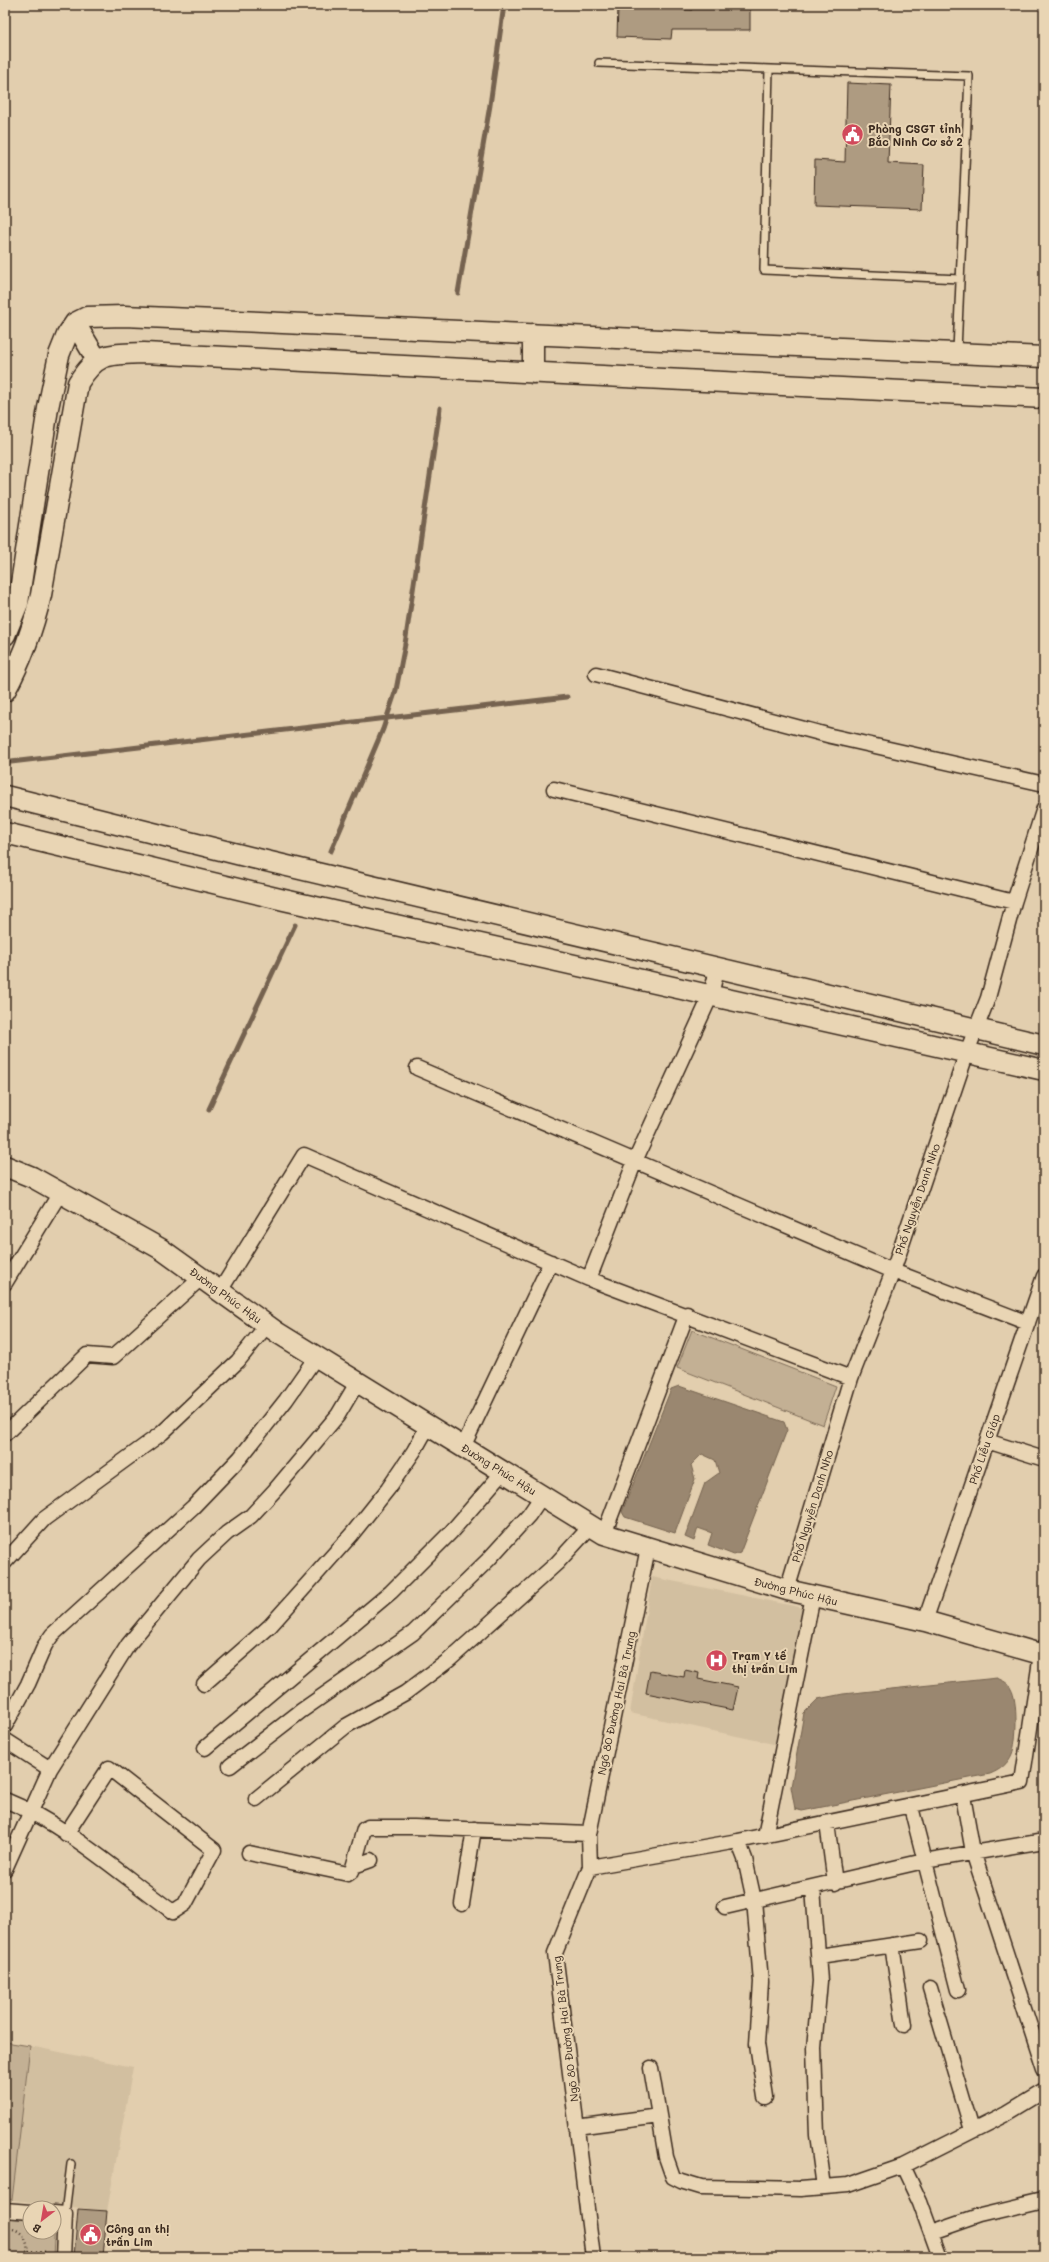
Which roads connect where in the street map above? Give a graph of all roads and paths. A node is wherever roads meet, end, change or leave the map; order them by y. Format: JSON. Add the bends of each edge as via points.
{"nodes":[{"id":1,"x":599,"y":63,"type":"dead end"},
{"id":2,"x":770,"y":69,"type":"junction"},
{"id":3,"x":960,"y":279,"type":"junction"},
{"id":4,"x":75,"y":323,"type":"junction"},
{"id":5,"x":533,"y":334,"type":"junction"},
{"id":6,"x":957,"y":353,"type":"junction"},
{"id":7,"x":1044,"y":357,"type":"edge"},
{"id":8,"x":97,"y":360,"type":"junction"},
{"id":9,"x":534,"y":373,"type":"junction"},
{"id":10,"x":1044,"y":398,"type":"edge"},
{"id":11,"x":5,"y":635,"type":"edge"},
{"id":12,"x":596,"y":674,"type":"dead end"},
{"id":13,"x":5,"y":691,"type":"edge"},
{"id":14,"x":1044,"y":784,"type":"edge"},
{"id":15,"x":554,"y":789,"type":"dead end"},
{"id":16,"x":5,"y":796,"type":"edge"},
{"id":17,"x":1044,"y":808,"type":"edge"},
{"id":18,"x":5,"y":833,"type":"edge"},
{"id":19,"x":1014,"y":902,"type":"junction"},
{"id":20,"x":496,"y":916,"type":"junction"},
{"id":21,"x":488,"y":946,"type":"junction"},
{"id":22,"x":718,"y":969,"type":"junction"},
{"id":23,"x":710,"y":995,"type":"junction"},
{"id":24,"x":976,"y":1028,"type":"junction"},
{"id":25,"x":1044,"y":1045,"type":"edge"},
{"id":26,"x":967,"y":1052,"type":"junction"},
{"id":27,"x":417,"y":1068,"type":"dead end"},
{"id":28,"x":1044,"y":1070,"type":"edge"},
{"id":29,"x":635,"y":1161,"type":"junction"},
{"id":30,"x":5,"y":1166,"type":"edge"},
{"id":31,"x":60,"y":1193,"type":"junction"},
{"id":32,"x":551,"y":1262,"type":"junction"},
{"id":33,"x":893,"y":1271,"type":"junction"},
{"id":34,"x":1044,"y":1276,"type":"edge"},
{"id":35,"x":202,"y":1278,"type":"junction"},
{"id":36,"x":589,"y":1279,"type":"junction"},
{"id":37,"x":5,"y":1282,"type":"edge"},
{"id":38,"x":220,"y":1291,"type":"junction"},
{"id":39,"x":687,"y":1314,"type":"junction"},
{"id":40,"x":1028,"y":1323,"type":"junction"},
{"id":41,"x":267,"y":1325,"type":"junction"},
{"id":42,"x":316,"y":1357,"type":"junction"},
{"id":43,"x":851,"y":1378,"type":"junction"},
{"id":44,"x":358,"y":1383,"type":"junction"},
{"id":45,"x":428,"y":1426,"type":"junction"},
{"id":46,"x":5,"y":1434,"type":"edge"},
{"id":47,"x":987,"y":1441,"type":"junction"},
{"id":48,"x":463,"y":1447,"type":"junction"},
{"id":49,"x":1044,"y":1459,"type":"edge"},
{"id":50,"x":503,"y":1472,"type":"junction"},
{"id":51,"x":542,"y":1496,"type":"junction"},
{"id":52,"x":598,"y":1530,"type":"junction"},
{"id":53,"x":648,"y":1548,"type":"junction"},
{"id":54,"x":5,"y":1562,"type":"edge"},
{"id":55,"x":787,"y":1590,"type":"junction"},
{"id":56,"x":813,"y":1596,"type":"junction"},
{"id":57,"x":925,"y":1621,"type":"junction"},
{"id":58,"x":1043,"y":1652,"type":"edge"},
{"id":59,"x":204,"y":1684,"type":"dead end"},
{"id":60,"x":5,"y":1724,"type":"edge"},
{"id":61,"x":5,"y":1740,"type":"edge"},
{"id":62,"x":205,"y":1748,"type":"dead end"},
{"id":63,"x":230,"y":1766,"type":"dead end"},
{"id":64,"x":50,"y":1769,"type":"junction"},
{"id":65,"x":963,"y":1796,"type":"junction"},
{"id":66,"x":256,"y":1799,"type":"dead end"},
{"id":67,"x":5,"y":1800,"type":"edge"},
{"id":68,"x":911,"y":1806,"type":"junction"},
{"id":69,"x":31,"y":1811,"type":"junction"},
{"id":70,"x":827,"y":1823,"type":"junction"},
{"id":71,"x":474,"y":1829,"type":"junction"},
{"id":72,"x":66,"y":1834,"type":"junction"},
{"id":73,"x":589,"y":1834,"type":"junction"},
{"id":74,"x":765,"y":1836,"type":"junction"},
{"id":75,"x":738,"y":1841,"type":"junction"},
{"id":76,"x":1044,"y":1841,"type":"edge"},
{"id":77,"x":973,"y":1852,"type":"junction"},
{"id":78,"x":249,"y":1854,"type":"dead end"},
{"id":79,"x":371,"y":1860,"type":"dead end"},
{"id":80,"x":924,"y":1861,"type":"junction"},
{"id":81,"x":354,"y":1866,"type":"junction"},
{"id":82,"x":590,"y":1867,"type":"junction"},
{"id":83,"x":5,"y":1869,"type":"edge"},
{"id":84,"x":835,"y":1883,"type":"junction"},
{"id":85,"x":813,"y":1888,"type":"junction"},
{"id":86,"x":754,"y":1900,"type":"junction"},
{"id":87,"x":462,"y":1904,"type":"dead end"},
{"id":88,"x":725,"y":1907,"type":"dead end"},
{"id":89,"x":921,"y":1941,"type":"dead end"},
{"id":90,"x":892,"y":1944,"type":"junction"},
{"id":91,"x":819,"y":1956,"type":"junction"},
{"id":92,"x":930,"y":1988,"type":"dead end"},
{"id":93,"x":958,"y":1990,"type":"dead end"},
{"id":94,"x":904,"y":2025,"type":"dead end"},
{"id":95,"x":651,"y":2068,"type":"dead end"},
{"id":96,"x":1044,"y":2069,"type":"edge"},
{"id":97,"x":1044,"y":2091,"type":"edge"},
{"id":98,"x":765,"y":2097,"type":"dead end"},
{"id":99,"x":659,"y":2116,"type":"junction"},
{"id":100,"x":576,"y":2127,"type":"junction"},
{"id":101,"x":972,"y":2130,"type":"junction"},
{"id":102,"x":71,"y":2164,"type":"dead end"},
{"id":103,"x":903,"y":2166,"type":"junction"},
{"id":104,"x":824,"y":2187,"type":"junction"},
{"id":105,"x":1044,"y":2200,"type":"edge"},
{"id":106,"x":62,"y":2205,"type":"edge"},
{"id":107,"x":5,"y":2210,"type":"edge"},
{"id":108,"x":22,"y":2211,"type":"edge"},
{"id":109,"x":5,"y":2229,"type":"edge"},
{"id":110,"x":932,"y":2232,"type":"junction"},
{"id":111,"x":62,"y":2240,"type":"edge"},
{"id":112,"x":28,"y":2251,"type":"junction"},
{"id":113,"x":63,"y":2255,"type":"edge"},
{"id":114,"x":26,"y":2257,"type":"edge"},
{"id":115,"x":592,"y":2257,"type":"edge"},
{"id":116,"x":940,"y":2257,"type":"edge"}],
"edges":[{"from":1,"to":2,"type":"lane"},
{"from":2,"to":3,"type":"lane","via":[[764,270]]},
{"from":2,"to":3,"type":"lane","via":[[969,76]]},
{"from":3,"to":6,"type":"lane"},
{"from":4,"to":5,"type":"street","via":[[94,316],[124,316]]},
{"from":4,"to":8,"type":"street"},
{"from":4,"to":11,"type":"street","via":[[59,356],[48,408],[18,603]]},
{"from":5,"to":6,"type":"street"},
{"from":5,"to":9,"type":"street"},
{"from":6,"to":7,"type":"street"},
{"from":8,"to":9,"type":"street","via":[[122,353],[144,353]]},
{"from":8,"to":13,"type":"street","via":[[88,367],[78,383],[39,603],[18,666]]},
{"from":9,"to":10,"type":"street"},
{"from":12,"to":14,"type":"street","via":[[831,736]]},
{"from":15,"to":19,"type":"street"},
{"from":16,"to":20,"type":"street"},
{"from":17,"to":19,"type":"street","name":"Phố Nguyễn Danh Nho"},
{"from":18,"to":21,"type":"street"},
{"from":19,"to":24,"type":"street","name":"Phố Nguyễn Danh Nho","via":[[988,998]]},
{"from":20,"to":21,"type":"street"},
{"from":20,"to":22,"type":"street"},
{"from":21,"to":23,"type":"street"},
{"from":22,"to":23,"type":"street"},
{"from":22,"to":24,"type":"street"},
{"from":23,"to":26,"type":"street"},
{"from":23,"to":29,"type":"street"},
{"from":24,"to":25,"type":"street"},
{"from":24,"to":26,"type":"street","name":"Phố Nguyễn Danh Nho"},
{"from":26,"to":28,"type":"street"},
{"from":26,"to":33,"type":"street","name":"Phố Nguyễn Danh Nho"},
{"from":27,"to":29,"type":"street"},
{"from":29,"to":33,"type":"street"},
{"from":29,"to":36,"type":"street"},
{"from":30,"to":31,"type":"street","name":"Đường Phúc Hậu","via":[[32,1177]]},
{"from":31,"to":35,"type":"street","name":"Đường Phúc Hậu","via":[[161,1249]]},
{"from":31,"to":37,"type":"street"},
{"from":32,"to":36,"type":"street"},
{"from":32,"to":38,"type":"street","via":[[304,1155]]},
{"from":32,"to":48,"type":"street"},
{"from":33,"to":40,"type":"street"},
{"from":33,"to":43,"type":"street","name":"Phố Nguyễn Danh Nho"},
{"from":34,"to":40,"type":"street","name":"Phố Liễu Giáp"},
{"from":35,"to":38,"type":"street","name":"Đường Phúc Hậu"},
{"from":35,"to":46,"type":"street","via":[[113,1357],[87,1355]]},
{"from":36,"to":39,"type":"street"},
{"from":38,"to":41,"type":"street","name":"Đường Phúc Hậu"},
{"from":39,"to":43,"type":"street"},
{"from":39,"to":52,"type":"street"},
{"from":40,"to":47,"type":"street","name":"Phố Liễu Giáp"},
{"from":41,"to":42,"type":"street","name":"Đường Phúc Hậu"},
{"from":41,"to":54,"type":"street","via":[[238,1361],[162,1433],[44,1519]]},
{"from":42,"to":44,"type":"street","name":"Đường Phúc Hậu"},
{"from":42,"to":60,"type":"street","via":[[240,1458],[193,1507],[52,1635]]},
{"from":43,"to":55,"type":"street","name":"Phố Nguyễn Danh Nho"},
{"from":44,"to":45,"type":"street","name":"Đường Phúc Hậu"},
{"from":44,"to":64,"type":"street","via":[[338,1415],[275,1490],[251,1516],[227,1532],[199,1559],[128,1645]]},
{"from":45,"to":48,"type":"street","name":"Đường Phúc Hậu"},
{"from":45,"to":59,"type":"street","via":[[388,1489],[352,1534],[270,1626]]},
{"from":47,"to":49,"type":"street"},
{"from":47,"to":57,"type":"street","name":"Phố Liễu Giáp"},
{"from":48,"to":50,"type":"street","name":"Đường Phúc Hậu"},
{"from":50,"to":51,"type":"street","name":"Đường Phúc Hậu"},
{"from":50,"to":62,"type":"street","via":[[451,1532],[391,1592]]},
{"from":51,"to":52,"type":"street","name":"Đường Phúc Hậu"},
{"from":51,"to":63,"type":"street","via":[[529,1515],[488,1560],[413,1633],[301,1711]]},
{"from":52,"to":53,"type":"street","name":"Đường Phúc Hậu"},
{"from":52,"to":66,"type":"street","via":[[557,1563],[449,1660],[405,1693],[346,1726]]},
{"from":53,"to":55,"type":"street","name":"Đường Phúc Hậu"},
{"from":53,"to":73,"type":"street","name":"Ngõ 80 Đường Hai Bà Trưng"},
{"from":55,"to":56,"type":"street","name":"Đường Phúc Hậu"},
{"from":56,"to":57,"type":"street","name":"Đường Phúc Hậu"},
{"from":56,"to":74,"type":"street"},
{"from":57,"to":58,"type":"street","name":"Đường Phúc Hậu"},
{"from":58,"to":65,"type":"street","via":[[1022,1782]]},
{"from":61,"to":64,"type":"street"},
{"from":64,"to":69,"type":"street"},
{"from":65,"to":68,"type":"street"},
{"from":65,"to":77,"type":"street"},
{"from":67,"to":69,"type":"street"},
{"from":68,"to":70,"type":"street"},
{"from":68,"to":80,"type":"street"},
{"from":69,"to":72,"type":"street"},
{"from":69,"to":83,"type":"street"},
{"from":70,"to":74,"type":"street"},
{"from":70,"to":84,"type":"street"},
{"from":71,"to":73,"type":"street"},
{"from":71,"to":81,"type":"street","via":[[366,1828]]},
{"from":71,"to":87,"type":"street"},
{"from":72,"to":72,"type":"street","via":[[109,1768],[214,1850],[185,1904],[173,1912]]},
{"from":73,"to":82,"type":"street","name":"Ngõ 80 Đường Hai Bà Trưng"},
{"from":74,"to":75,"type":"street"},
{"from":75,"to":82,"type":"street"},
{"from":75,"to":86,"type":"street","via":[[745,1858]]},
{"from":76,"to":77,"type":"street"},
{"from":77,"to":80,"type":"street"},
{"from":77,"to":96,"type":"street"},
{"from":78,"to":81,"type":"street","via":[[348,1874]]},
{"from":79,"to":81,"type":"street"},
{"from":80,"to":84,"type":"street"},
{"from":80,"to":93,"type":"street"},
{"from":82,"to":100,"type":"street","name":"Ngõ 80 Đường Hai Bà Trưng","via":[[555,1953]]},
{"from":84,"to":85,"type":"street"},
{"from":85,"to":86,"type":"street"},
{"from":85,"to":91,"type":"street"},
{"from":86,"to":88,"type":"street"},
{"from":86,"to":98,"type":"street","via":[[761,1982],[757,2044]]},
{"from":89,"to":90,"type":"street"},
{"from":90,"to":91,"type":"street"},
{"from":90,"to":94,"type":"street"},
{"from":91,"to":104,"type":"street","via":[[820,1981],[814,2048],[817,2135]]},
{"from":92,"to":101,"type":"street"},
{"from":95,"to":99,"type":"street"},
{"from":97,"to":101,"type":"street","via":[[1006,2114]]},
{"from":99,"to":100,"type":"street"},
{"from":99,"to":104,"type":"street","via":[[666,2158],[673,2177],[681,2181],[701,2186],[801,2189]]},
{"from":100,"to":115,"type":"street","name":"Ngõ 80 Đường Hai Bà Trưng"},
{"from":101,"to":103,"type":"street"},
{"from":102,"to":106,"type":"lane"},
{"from":103,"to":104,"type":"street","via":[[848,2185]]},
{"from":103,"to":110,"type":"street"},
{"from":105,"to":110,"type":"street","via":[[981,2215]]},
{"from":107,"to":108,"type":"street"},
{"from":109,"to":112,"type":"path","via":[[21,2233]]},
{"from":110,"to":116,"type":"street"},
{"from":111,"to":113,"type":"street"},
{"from":112,"to":113,"type":"path"},
{"from":112,"to":114,"type":"path"}]}
